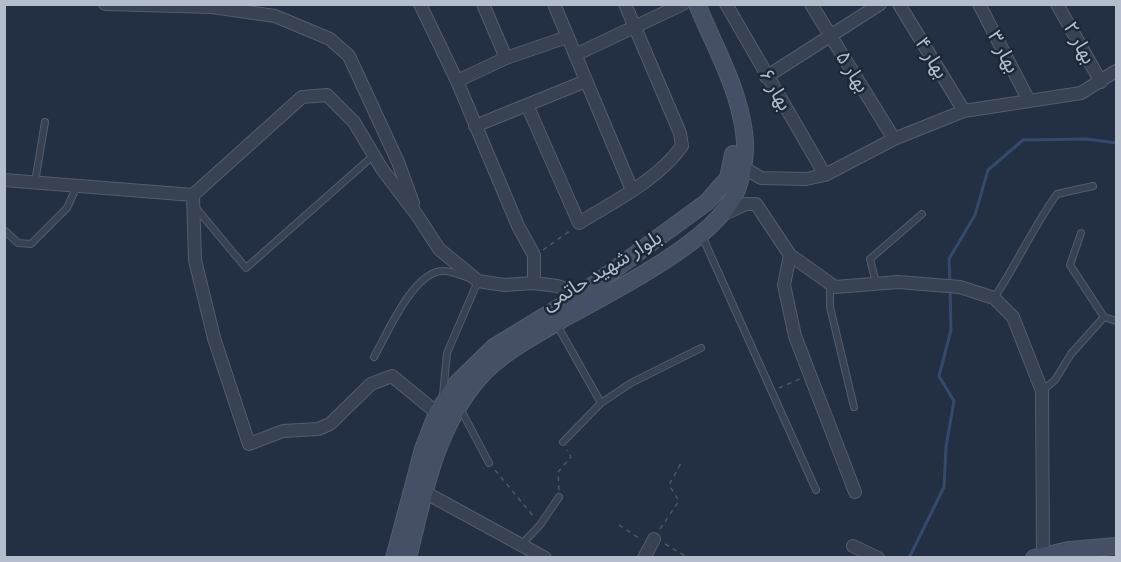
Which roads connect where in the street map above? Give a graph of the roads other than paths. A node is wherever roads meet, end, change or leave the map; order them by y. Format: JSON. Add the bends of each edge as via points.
{"nodes":[{"id":1,"x":105,"y":4,"type":"edge"},
{"id":2,"x":420,"y":4,"type":"edge"},
{"id":3,"x":483,"y":4,"type":"edge"},
{"id":4,"x":554,"y":4,"type":"edge"},
{"id":5,"x":625,"y":4,"type":"edge"},
{"id":6,"x":684,"y":4,"type":"edge"},
{"id":7,"x":697,"y":4,"type":"edge"},
{"id":8,"x":726,"y":4,"type":"edge"},
{"id":9,"x":811,"y":4,"type":"edge"},
{"id":10,"x":880,"y":4,"type":"edge"},
{"id":11,"x":899,"y":4,"type":"edge"},
{"id":12,"x":979,"y":4,"type":"edge"},
{"id":13,"x":1057,"y":4,"type":"edge"},
{"id":14,"x":635,"y":28,"type":"junction"},
{"id":15,"x":830,"y":36,"type":"junction"},
{"id":16,"x":567,"y":38,"type":"junction"},
{"id":17,"x":575,"y":55,"type":"junction"},
{"id":18,"x":506,"y":58,"type":"junction"},
{"id":19,"x":1116,"y":71,"type":"edge"},
{"id":20,"x":766,"y":77,"type":"junction"},
{"id":21,"x":457,"y":81,"type":"junction"},
{"id":22,"x":586,"y":81,"type":"junction"},
{"id":23,"x":1101,"y":82,"type":"junction"},
{"id":24,"x":1028,"y":99,"type":"junction"},
{"id":25,"x":527,"y":105,"type":"junction"},
{"id":26,"x":964,"y":111,"type":"junction"},
{"id":27,"x":45,"y":122,"type":"dead end"},
{"id":28,"x":475,"y":126,"type":"junction"},
{"id":29,"x":894,"y":139,"type":"junction"},
{"id":30,"x":374,"y":155,"type":"junction"},
{"id":31,"x":743,"y":167,"type":"junction"},
{"id":32,"x":825,"y":175,"type":"junction"},
{"id":33,"x":4,"y":180,"type":"edge"},
{"id":34,"x":35,"y":183,"type":"junction"},
{"id":35,"x":77,"y":186,"type":"junction"},
{"id":36,"x":1093,"y":186,"type":"dead end"},
{"id":37,"x":632,"y":190,"type":"junction"},
{"id":38,"x":193,"y":200,"type":"junction"},
{"id":39,"x":922,"y":214,"type":"dead end"},
{"id":40,"x":417,"y":215,"type":"junction"},
{"id":41,"x":718,"y":216,"type":"junction"},
{"id":42,"x":4,"y":230,"type":"edge"},
{"id":43,"x":700,"y":232,"type":"junction"},
{"id":44,"x":1081,"y":233,"type":"dead end"},
{"id":45,"x":790,"y":255,"type":"junction"},
{"id":46,"x":478,"y":281,"type":"junction"},
{"id":47,"x":534,"y":283,"type":"junction"},
{"id":48,"x":830,"y":284,"type":"junction"},
{"id":49,"x":876,"y":284,"type":"junction"},
{"id":50,"x":994,"y":298,"type":"junction"},
{"id":51,"x":584,"y":300,"type":"junction"},
{"id":52,"x":1104,"y":318,"type":"junction"},
{"id":53,"x":1116,"y":321,"type":"edge"},
{"id":54,"x":556,"y":323,"type":"junction"},
{"id":55,"x":701,"y":348,"type":"dead end"},
{"id":56,"x":374,"y":357,"type":"dead end"},
{"id":57,"x":1042,"y":391,"type":"junction"},
{"id":58,"x":601,"y":403,"type":"junction"},
{"id":59,"x":854,"y":407,"type":"dead end"},
{"id":60,"x":446,"y":408,"type":"junction"},
{"id":61,"x":563,"y":442,"type":"road end"},
{"id":62,"x":489,"y":463,"type":"road end"},
{"id":63,"x":418,"y":489,"type":"junction"},
{"id":64,"x":816,"y":490,"type":"dead end"},
{"id":65,"x":855,"y":492,"type":"dead end"},
{"id":66,"x":559,"y":497,"type":"road end"},
{"id":67,"x":652,"y":542,"type":"road end"},
{"id":68,"x":521,"y":545,"type":"junction"},
{"id":69,"x":853,"y":546,"type":"dead end"},
{"id":70,"x":1116,"y":546,"type":"edge"},
{"id":71,"x":1069,"y":554,"type":"edge"},
{"id":72,"x":1039,"y":555,"type":"edge"},
{"id":73,"x":394,"y":558,"type":"edge"},
{"id":74,"x":408,"y":558,"type":"edge"},
{"id":75,"x":545,"y":558,"type":"edge"},
{"id":76,"x":644,"y":558,"type":"edge"},
{"id":77,"x":878,"y":558,"type":"edge"}],
"edges":[{"from":1,"to":40,"type":"street","via":[[212,7],[264,15],[310,28],[330,39],[349,56],[398,162]]},
{"from":2,"to":21,"type":"street"},
{"from":3,"to":18,"type":"street"},
{"from":4,"to":16,"type":"street"},
{"from":5,"to":14,"type":"street"},
{"from":6,"to":14,"type":"street"},
{"from":6,"to":51,"type":"main road","name":"بلوار شهید حاتمی","via":[[709,54],[734,134],[733,165],[722,188]]},
{"from":7,"to":31,"type":"main road","name":"بلوار شهید حاتمی","via":[[733,90],[745,133]]},
{"from":8,"to":20,"type":"street","name":"بهار ۶"},
{"from":9,"to":15,"type":"street","name":"بهار ۵"},
{"from":10,"to":15,"type":"street"},
{"from":11,"to":26,"type":"street","name":"بهار ۴"},
{"from":12,"to":24,"type":"street","name":"بهار ۳"},
{"from":13,"to":23,"type":"street","name":"بهار ۲"},
{"from":14,"to":17,"type":"street"},
{"from":14,"to":37,"type":"street","via":[[682,146]]},
{"from":15,"to":20,"type":"street"},
{"from":15,"to":29,"type":"street","name":"بهار ۵"},
{"from":16,"to":17,"type":"street"},
{"from":16,"to":18,"type":"street"},
{"from":17,"to":22,"type":"street"},
{"from":18,"to":21,"type":"street"},
{"from":19,"to":23,"type":"street"},
{"from":20,"to":32,"type":"street","name":"بهار ۶"},
{"from":21,"to":28,"type":"street"},
{"from":22,"to":25,"type":"street"},
{"from":22,"to":37,"type":"street"},
{"from":23,"to":24,"type":"street","via":[[1081,93]]},
{"from":24,"to":26,"type":"street"},
{"from":25,"to":28,"type":"street"},
{"from":25,"to":37,"type":"street","via":[[579,224]]},
{"from":26,"to":29,"type":"street"},
{"from":27,"to":34,"type":"lane"},
{"from":28,"to":47,"type":"street","via":[[534,255]]},
{"from":29,"to":32,"type":"street"},
{"from":30,"to":38,"type":"street","via":[[354,122],[327,95],[302,97]]},
{"from":30,"to":38,"type":"lane","via":[[246,268]]},
{"from":30,"to":40,"type":"street"},
{"from":31,"to":32,"type":"street","via":[[760,178],[806,179]]},
{"from":31,"to":41,"type":"main road","name":"بلوار شهید حاتمی","via":[[733,198]]},
{"from":33,"to":34,"type":"street"},
{"from":34,"to":35,"type":"street"},
{"from":35,"to":38,"type":"street"},
{"from":35,"to":42,"type":"lane","via":[[66,208],[31,244],[18,243]]},
{"from":36,"to":50,"type":"lane","via":[[1057,194],[1034,226],[1021,257]]},
{"from":38,"to":60,"type":"street","via":[[198,271],[214,338],[249,444],[283,431],[318,429],[330,424],[371,384],[392,376]]},
{"from":39,"to":49,"type":"lane","via":[[870,259]]},
{"from":40,"to":46,"type":"street","via":[[439,249]]},
{"from":41,"to":43,"type":"main road","name":"بلوار شهید حاتمی"},
{"from":41,"to":45,"type":"street","via":[[738,206],[756,204]]},
{"from":43,"to":51,"type":"main road","name":"بلوار شهید حاتمی","via":[[677,251]]},
{"from":43,"to":64,"type":"lane"},
{"from":44,"to":52,"type":"lane","via":[[1070,265]]},
{"from":45,"to":48,"type":"street"},
{"from":45,"to":65,"type":"street","via":[[784,285],[795,336]]},
{"from":46,"to":47,"type":"street","via":[[504,285]]},
{"from":46,"to":56,"type":"lane","via":[[441,271],[432,275],[405,298]]},
{"from":46,"to":60,"type":"lane","via":[[447,353]]},
{"from":47,"to":51,"type":"street","via":[[557,286]]},
{"from":48,"to":49,"type":"street"},
{"from":48,"to":59,"type":"lane","via":[[830,307]]},
{"from":49,"to":50,"type":"street","via":[[960,286]]},
{"from":50,"to":57,"type":"street","via":[[1013,317]]},
{"from":51,"to":54,"type":"main road","name":"بلوار شهید حاتمی"},
{"from":51,"to":60,"type":"main road","name":"بلوار شهید حاتمی","via":[[494,347],[457,383]]},
{"from":52,"to":53,"type":"lane"},
{"from":52,"to":57,"type":"lane"},
{"from":54,"to":58,"type":"lane"},
{"from":54,"to":60,"type":"main road","name":"بلوار شهید حاتمی","via":[[507,354]]},
{"from":55,"to":58,"type":"lane","via":[[631,383]]},
{"from":57,"to":72,"type":"street"},
{"from":58,"to":61,"type":"lane"},
{"from":60,"to":62,"type":"lane","via":[[469,421]]},
{"from":60,"to":63,"type":"main road","name":"بلوار شهید حاتمی"},
{"from":60,"to":63,"type":"main road","name":"بلوار شهید حاتمی","via":[[445,428]]},
{"from":63,"to":68,"type":"street"},
{"from":63,"to":73,"type":"main road","name":"بلوار شهید حاتمی"},
{"from":63,"to":74,"type":"main road","name":"بلوار شهید حاتمی"},
{"from":66,"to":68,"type":"lane"},
{"from":67,"to":76,"type":"street"},
{"from":68,"to":75,"type":"street"},
{"from":69,"to":77,"type":"street"},
{"from":70,"to":71,"type":"main road"},
{"from":71,"to":72,"type":"main road"}]}
